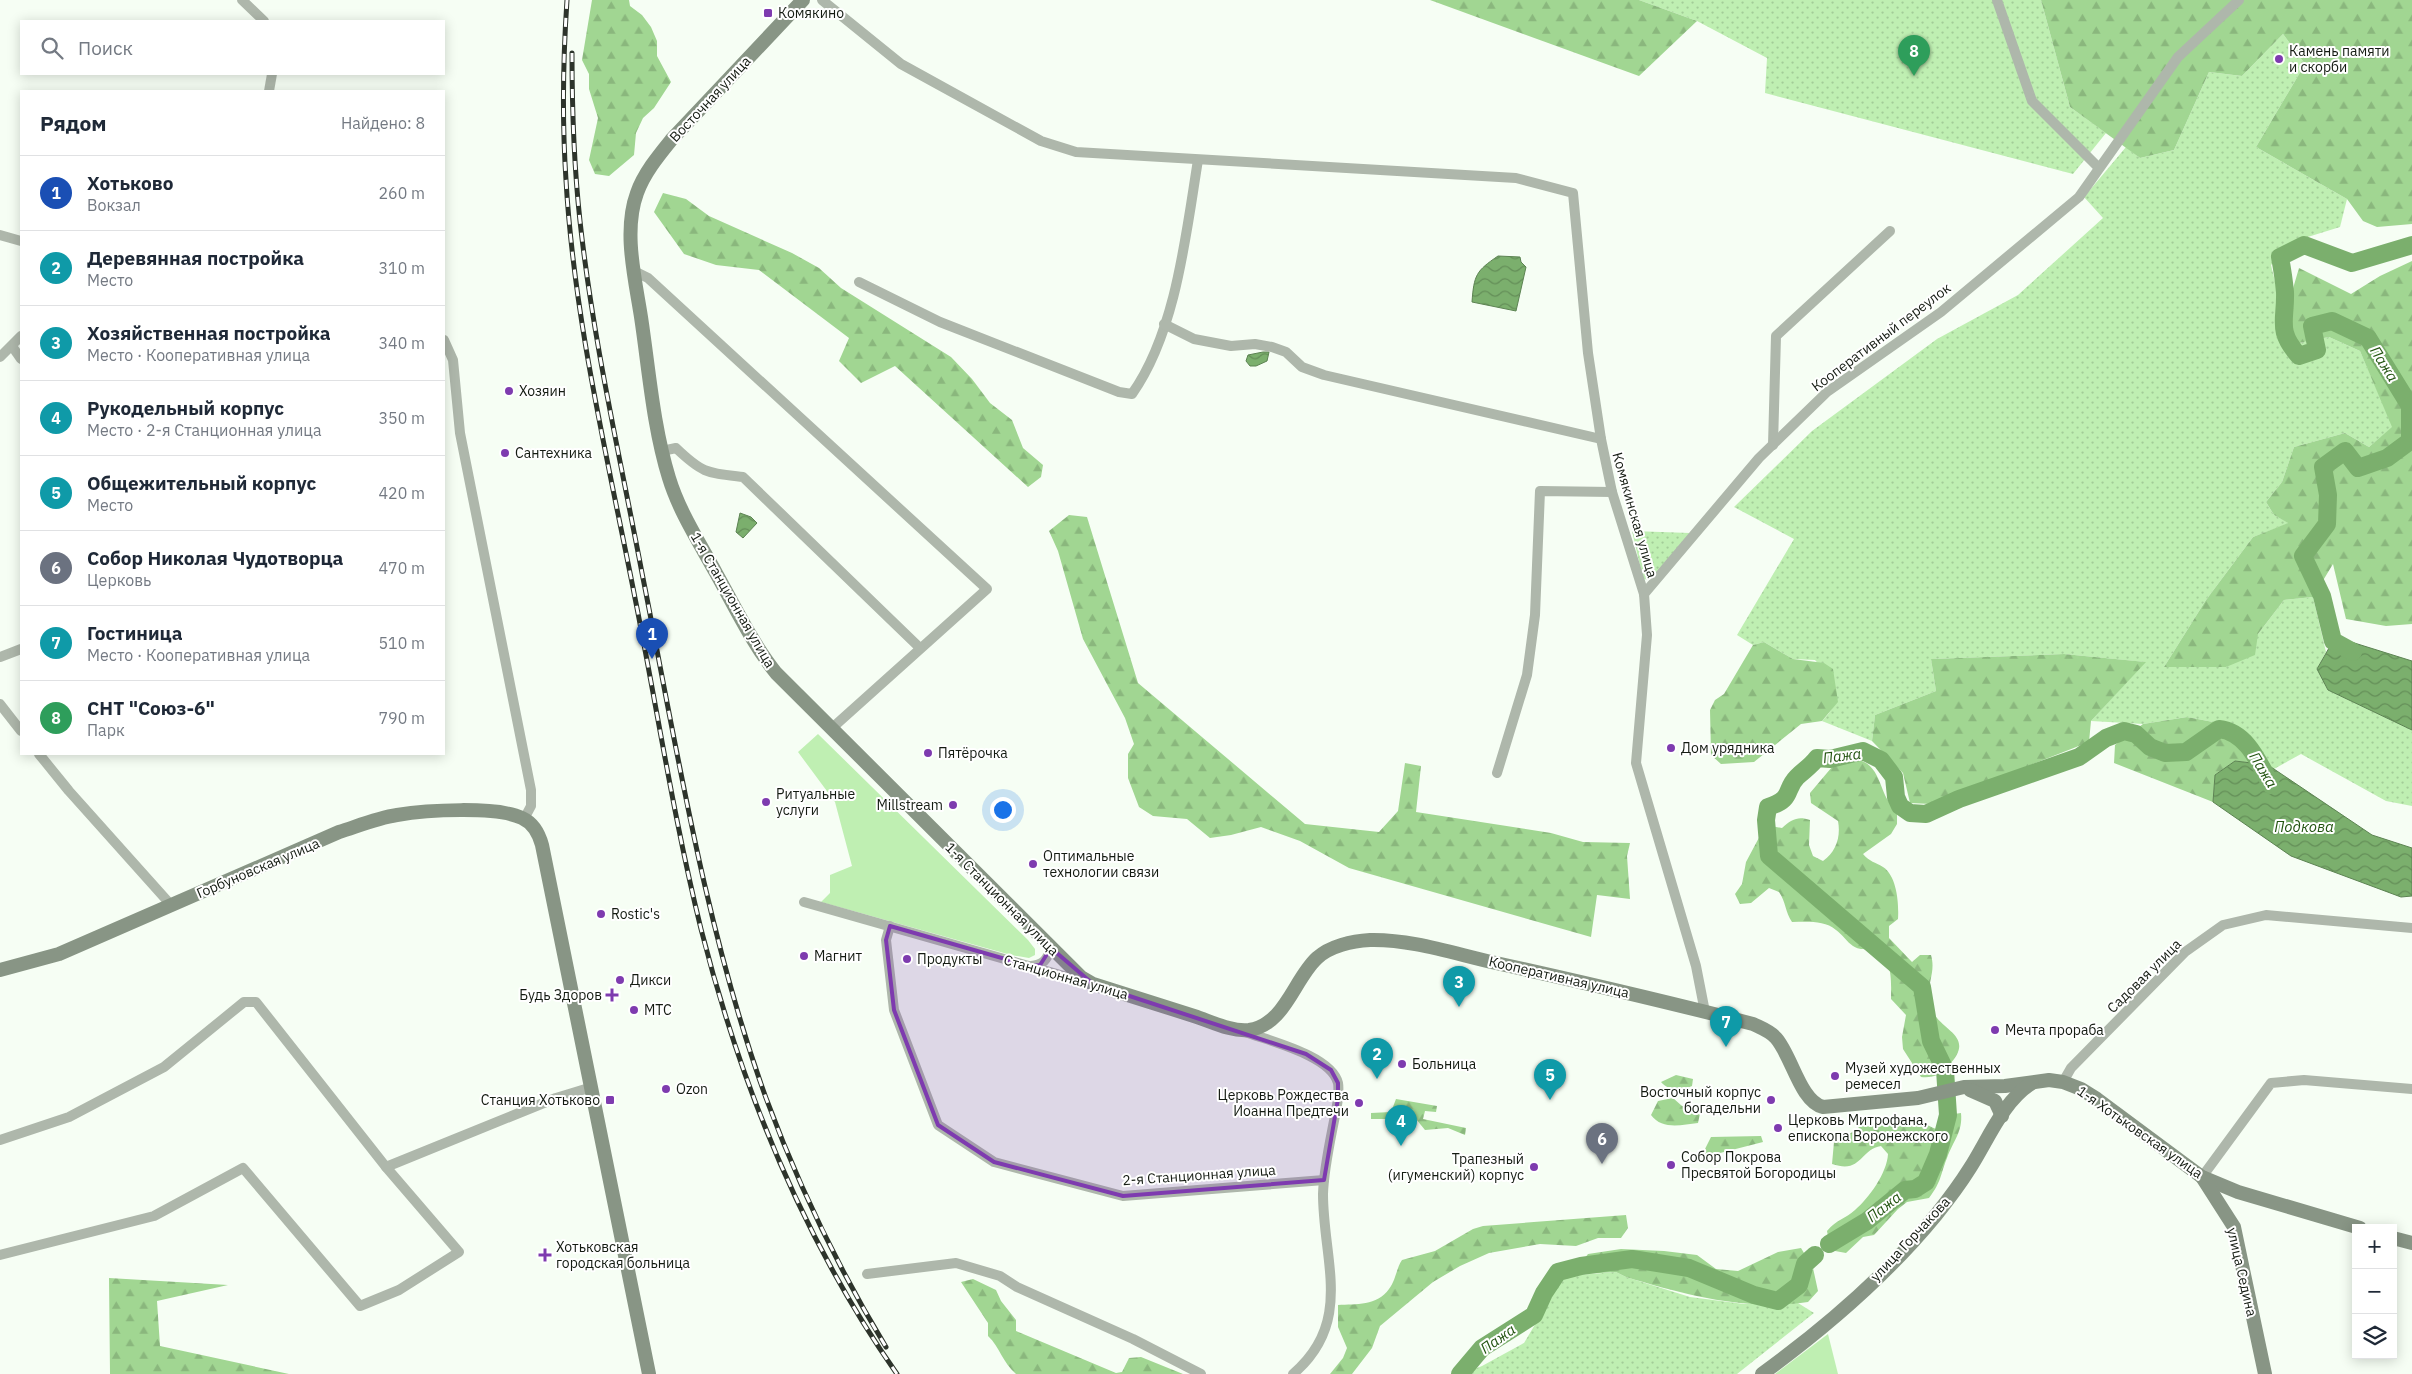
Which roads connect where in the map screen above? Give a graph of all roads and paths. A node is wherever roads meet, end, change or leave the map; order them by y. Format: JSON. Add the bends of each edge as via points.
{"nodes":[{"id":1,"x":242,"y":0,"type":"edge"},
{"id":2,"x":254,"y":0,"type":"edge"},
{"id":3,"x":803,"y":0,"type":"edge"},
{"id":4,"x":822,"y":0,"type":"edge"},
{"id":5,"x":1997,"y":0,"type":"edge"},
{"id":6,"x":2238,"y":0,"type":"edge"},
{"id":7,"x":255,"y":12,"type":"junction"},
{"id":8,"x":263,"y":20,"type":"edge"},
{"id":9,"x":272,"y":75,"type":"edge"},
{"id":10,"x":269,"y":90,"type":"edge"},
{"id":11,"x":1198,"y":160,"type":"junction"},
{"id":12,"x":2099,"y":168,"type":"junction"},
{"id":13,"x":633,"y":209,"type":"joint"},
{"id":14,"x":1890,"y":231,"type":"dead end"},
{"id":15,"x":0,"y":235,"type":"edge"},
{"id":16,"x":20,"y":242,"type":"edge"},
{"id":17,"x":634,"y":271,"type":"junction"},
{"id":18,"x":859,"y":282,"type":"dead end"},
{"id":19,"x":1164,"y":324,"type":"junction"},
{"id":20,"x":20,"y":337,"type":"edge"},
{"id":21,"x":445,"y":342,"type":"edge"},
{"id":22,"x":12,"y":346,"type":"junction"},
{"id":23,"x":0,"y":357,"type":"edge"},
{"id":24,"x":20,"y":358,"type":"edge"},
{"id":25,"x":1600,"y":439,"type":"junction"},
{"id":26,"x":1773,"y":445,"type":"junction"},
{"id":27,"x":662,"y":451,"type":"junction"},
{"id":28,"x":1612,"y":492,"type":"junction"},
{"id":29,"x":1644,"y":594,"type":"junction"},
{"id":30,"x":920,"y":648,"type":"junction"},
{"id":31,"x":20,"y":649,"type":"edge"},
{"id":32,"x":0,"y":657,"type":"edge"},
{"id":33,"x":0,"y":704,"type":"edge"},
{"id":34,"x":831,"y":729,"type":"junction"},
{"id":35,"x":20,"y":730,"type":"edge"},
{"id":36,"x":40,"y":755,"type":"edge"},
{"id":37,"x":1497,"y":773,"type":"dead end"},
{"id":38,"x":524,"y":819,"type":"junction"},
{"id":39,"x":804,"y":902,"type":"dead end"},
{"id":40,"x":171,"y":905,"type":"junction"},
{"id":41,"x":890,"y":926,"type":"junction"},
{"id":42,"x":2412,"y":928,"type":"edge"},
{"id":43,"x":1051,"y":948,"type":"junction"},
{"id":44,"x":1030,"y":966,"type":"junction"},
{"id":45,"x":0,"y":970,"type":"edge"},
{"id":46,"x":1093,"y":984,"type":"junction"},
{"id":47,"x":1705,"y":1012,"type":"junction"},
{"id":48,"x":1240,"y":1030,"type":"junction"},
{"id":49,"x":2033,"y":1082,"type":"junction"},
{"id":50,"x":2063,"y":1082,"type":"junction"},
{"id":51,"x":592,"y":1087,"type":"junction"},
{"id":52,"x":1964,"y":1087,"type":"junction"},
{"id":53,"x":2412,"y":1089,"type":"edge"},
{"id":54,"x":2002,"y":1116,"type":"junction"},
{"id":55,"x":0,"y":1140,"type":"edge"},
{"id":56,"x":386,"y":1167,"type":"junction"},
{"id":57,"x":2202,"y":1177,"type":"junction"},
{"id":58,"x":1324,"y":1180,"type":"junction"},
{"id":59,"x":2352,"y":1226,"type":"edge"},
{"id":60,"x":2397,"y":1239,"type":"edge"},
{"id":61,"x":2412,"y":1243,"type":"edge"},
{"id":62,"x":0,"y":1255,"type":"edge"},
{"id":63,"x":867,"y":1274,"type":"dead end"},
{"id":64,"x":648,"y":1374,"type":"edge"},
{"id":65,"x":1201,"y":1374,"type":"edge"},
{"id":66,"x":1293,"y":1374,"type":"edge"},
{"id":67,"x":1762,"y":1374,"type":"edge"},
{"id":68,"x":2265,"y":1374,"type":"edge"}],
"edges":[{"from":1,"to":7,"type":"street"},
{"from":2,"to":7,"type":"street"},
{"from":3,"to":13,"type":"main road","name":"Восточная улица","via":[[672,139],[637,192]]},
{"from":4,"to":11,"type":"street","via":[[901,64],[1041,141],[1076,152]]},
{"from":5,"to":12,"type":"street","via":[[2032,100]]},
{"from":6,"to":12,"type":"street","name":"Кооперативный переулок","via":[[2178,57]]},
{"from":7,"to":8,"type":"street"},
{"from":9,"to":10,"type":"street"},
{"from":11,"to":19,"type":"street","via":[[1182,264]]},
{"from":11,"to":25,"type":"street","name":"Комякинская улица","via":[[1516,178],[1573,193],[1588,353]]},
{"from":12,"to":26,"type":"street","name":"Кооперативный переулок","via":[[2079,197],[1941,312],[1827,392]]},
{"from":13,"to":17,"type":"main road","name":"1-я Станционная улица"},
{"from":14,"to":26,"type":"street","via":[[1776,336]]},
{"from":15,"to":16,"type":"street"},
{"from":17,"to":27,"type":"main road","name":"1-я Станционная улица"},
{"from":17,"to":30,"type":"street","via":[[648,278],[988,588]]},
{"from":18,"to":19,"type":"street","via":[[940,322],[1119,392],[1132,394],[1145,375]]},
{"from":19,"to":25,"type":"street","via":[[1194,339],[1230,346],[1255,344],[1272,347],[1286,352],[1302,366],[1324,375]]},
{"from":20,"to":22,"type":"street"},
{"from":21,"to":38,"type":"street","via":[[453,360],[460,433],[531,790],[531,806]]},
{"from":22,"to":23,"type":"street"},
{"from":22,"to":24,"type":"street"},
{"from":25,"to":28,"type":"street","name":"Комякинская улица"},
{"from":26,"to":29,"type":"street","name":"Кооперативный переулок"},
{"from":27,"to":30,"type":"street","via":[[676,448],[709,474],[743,477]]},
{"from":27,"to":34,"type":"main road","name":"1-я Станционная улица","via":[[679,506],[763,657]]},
{"from":28,"to":29,"type":"street","name":"Комякинская улица"},
{"from":28,"to":37,"type":"street","via":[[1540,491],[1535,615],[1527,675]]},
{"from":29,"to":47,"type":"street","via":[[1647,636],[1636,763],[1696,966]]},
{"from":30,"to":34,"type":"street"},
{"from":31,"to":32,"type":"street"},
{"from":33,"to":35,"type":"street"},
{"from":34,"to":43,"type":"main road","name":"1-я Станционная улица"},
{"from":36,"to":40,"type":"street"},
{"from":38,"to":40,"type":"main road","name":"Горбуновская улица","via":[[505,814],[462,811],[415,813],[380,819],[339,832]]},
{"from":38,"to":51,"type":"main road","via":[[536,831],[542,845]]},
{"from":39,"to":41,"type":"street","name":"Станционная улица"},
{"from":40,"to":45,"type":"main road","name":"Горбуновская улица","via":[[59,954]]},
{"from":41,"to":44,"type":"street","name":"Станционная улица"},
{"from":41,"to":58,"type":"street","name":"2-я Станционная улица","via":[[886,940],[894,1010],[938,1125],[994,1162],[1123,1196]]},
{"from":42,"to":50,"type":"street","name":"Садовая улица","via":[[2266,915],[2223,925],[2186,952],[2072,1068]]},
{"from":43,"to":44,"type":"street","via":[[1048,958],[1040,965]]},
{"from":43,"to":46,"type":"main road","name":"1-я Станционная улица"},
{"from":44,"to":46,"type":"street","name":"Станционная улица"},
{"from":46,"to":48,"type":"main road","name":"Станционная улица"},
{"from":47,"to":48,"type":"main road","name":"Кооперативная улица","via":[[1405,942],[1368,940],[1340,945],[1318,957],[1279,1011],[1259,1026]]},
{"from":47,"to":52,"type":"main road","name":"Кооперативная улица","via":[[1753,1024],[1775,1037],[1785,1050],[1809,1099],[1818,1106],[1922,1097]]},
{"from":48,"to":58,"type":"street","via":[[1306,1054],[1331,1070],[1338,1083],[1338,1099]]},
{"from":49,"to":50,"type":"main road","name":"1-я Хотьковская улица"},
{"from":49,"to":52,"type":"main road","name":"Кооперативная улица"},
{"from":49,"to":54,"type":"main road","name":"улица Горчакова","via":[[2020,1092]]},
{"from":50,"to":57,"type":"main road","name":"1-я Хотьковская улица","via":[[2097,1099]]},
{"from":51,"to":56,"type":"street","via":[[556,1098]]},
{"from":51,"to":64,"type":"main road"},
{"from":52,"to":54,"type":"main road","via":[[1995,1101]]},
{"from":53,"to":57,"type":"street","via":[[2304,1080],[2271,1083]]},
{"from":54,"to":67,"type":"main road","name":"улица Горчакова","via":[[1954,1192],[1916,1238],[1843,1309]]},
{"from":55,"to":56,"type":"street","via":[[68,1117],[155,1072],[244,1002],[256,1002]]},
{"from":56,"to":62,"type":"street","via":[[460,1252],[399,1290],[360,1306],[243,1168],[154,1216]]},
{"from":57,"to":59,"type":"main road","name":"1-я Хотьковская улица","via":[[2238,1192]]},
{"from":57,"to":68,"type":"main road","name":"улица Седина","via":[[2234,1227]]},
{"from":58,"to":66,"type":"street","via":[[1331,1260],[1332,1296],[1328,1322],[1311,1356]]},
{"from":60,"to":61,"type":"main road"},
{"from":63,"to":65,"type":"street","via":[[956,1263],[976,1268],[1000,1276]]}]}
